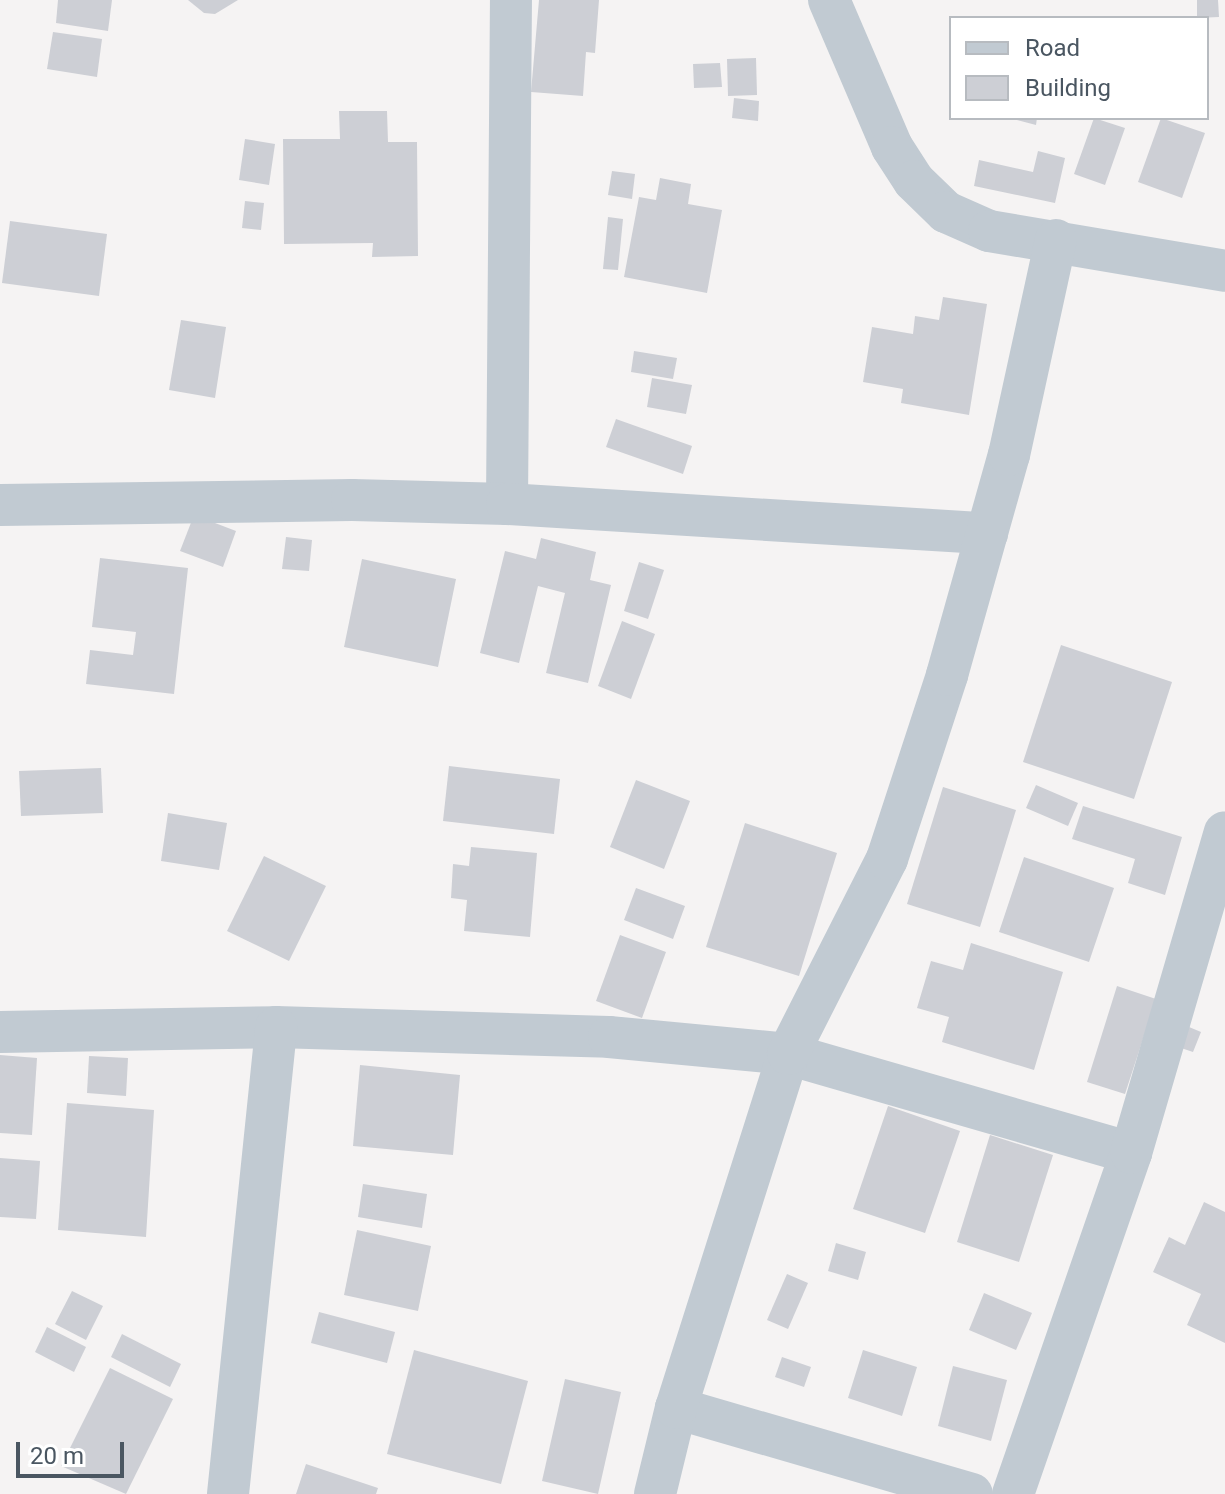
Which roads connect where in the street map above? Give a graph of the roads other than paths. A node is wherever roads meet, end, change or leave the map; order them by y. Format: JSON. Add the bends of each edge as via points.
{"nodes":[{"id":1,"x":511,"y":0,"type":"edge"},
{"id":2,"x":829,"y":0,"type":"edge"},
{"id":3,"x":1056,"y":240,"type":"junction"},
{"id":4,"x":1225,"y":271,"type":"edge"},
{"id":5,"x":507,"y":504,"type":"junction"},
{"id":6,"x":0,"y":505,"type":"edge"},
{"id":7,"x":987,"y":533,"type":"junction"},
{"id":8,"x":1225,"y":832,"type":"edge"},
{"id":9,"x":276,"y":1027,"type":"junction"},
{"id":10,"x":0,"y":1032,"type":"edge"},
{"id":11,"x":788,"y":1054,"type":"junction"},
{"id":12,"x":1131,"y":1153,"type":"junction"},
{"id":13,"x":676,"y":1408,"type":"junction"},
{"id":14,"x":228,"y":1494,"type":"edge"},
{"id":15,"x":655,"y":1494,"type":"edge"},
{"id":16,"x":972,"y":1494,"type":"edge"},
{"id":17,"x":1013,"y":1494,"type":"edge"}],
"edges":[{"from":1,"to":5,"type":"street"},
{"from":2,"to":3,"type":"street","via":[[892,147],[914,181],[946,212],[989,231]]},
{"from":3,"to":4,"type":"street"},
{"from":3,"to":7,"type":"street"},
{"from":5,"to":6,"type":"street"},
{"from":5,"to":7,"type":"street"},
{"from":7,"to":11,"type":"street","via":[[887,859]]},
{"from":8,"to":12,"type":"street"},
{"from":9,"to":10,"type":"street"},
{"from":9,"to":11,"type":"street","via":[[609,1037]]},
{"from":9,"to":14,"type":"street"},
{"from":11,"to":12,"type":"street"},
{"from":11,"to":13,"type":"street"},
{"from":12,"to":17,"type":"street"},
{"from":13,"to":15,"type":"street"},
{"from":13,"to":16,"type":"street"}]}
